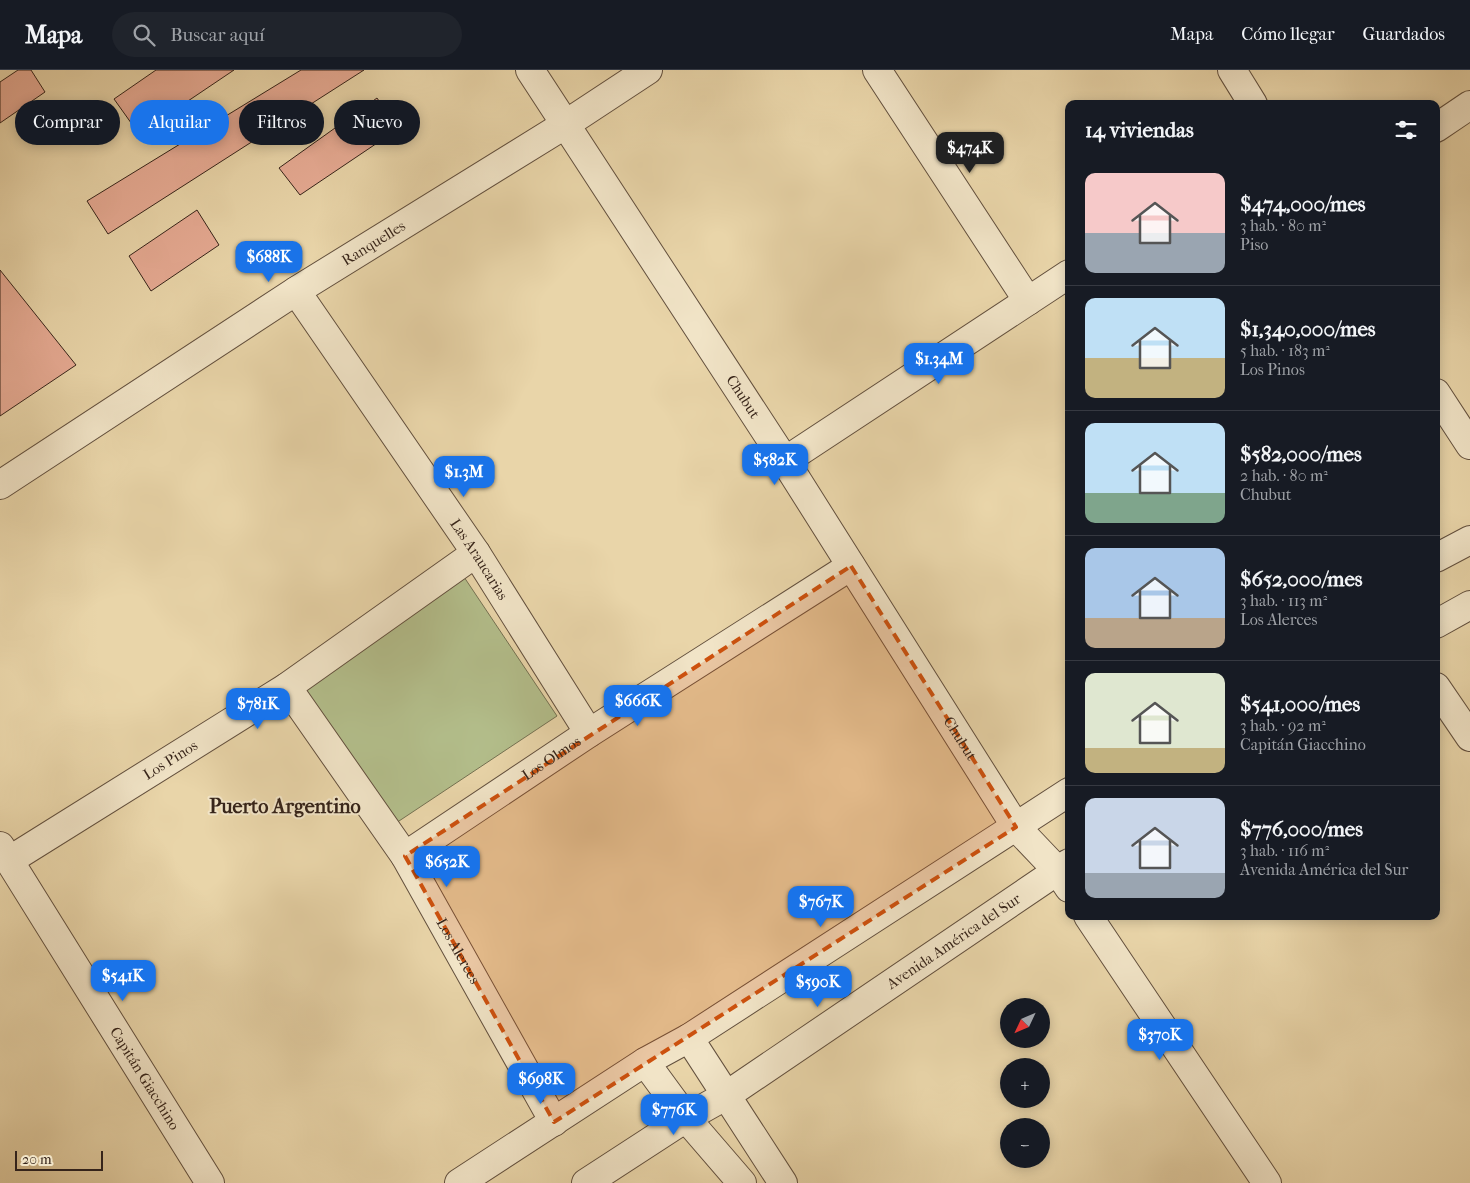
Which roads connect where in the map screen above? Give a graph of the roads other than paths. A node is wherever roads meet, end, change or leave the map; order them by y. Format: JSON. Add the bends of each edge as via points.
{"nodes":[{"id":1,"x":530,"y":70,"type":"edge"},
{"id":2,"x":648,"y":70,"type":"edge"},
{"id":3,"x":876,"y":70,"type":"edge"},
{"id":4,"x":1232,"y":70,"type":"edge"},
{"id":5,"x":1251,"y":100,"type":"edge"},
{"id":6,"x":1470,"y":105,"type":"edge"},
{"id":7,"x":566,"y":124,"type":"junction"},
{"id":8,"x":1440,"y":125,"type":"edge"},
{"id":9,"x":1065,"y":277,"type":"edge"},
{"id":10,"x":296,"y":291,"type":"junction"},
{"id":11,"x":1028,"y":301,"type":"junction"},
{"id":12,"x":1440,"y":399,"type":"edge"},
{"id":13,"x":1470,"y":445,"type":"edge"},
{"id":14,"x":785,"y":461,"type":"junction"},
{"id":15,"x":0,"y":485,"type":"edge"},
{"id":16,"x":1470,"y":540,"type":"edge"},
{"id":17,"x":476,"y":553,"type":"junction"},
{"id":18,"x":1440,"y":556,"type":"edge"},
{"id":19,"x":850,"y":566,"type":"junction"},
{"id":20,"x":1470,"y":605,"type":"edge"},
{"id":21,"x":1440,"y":622,"type":"edge"},
{"id":22,"x":287,"y":687,"type":"junction"},
{"id":23,"x":1440,"y":693,"type":"edge"},
{"id":24,"x":589,"y":733,"type":"junction"},
{"id":25,"x":1470,"y":737,"type":"edge"},
{"id":26,"x":1065,"y":795,"type":"edge"},
{"id":27,"x":1016,"y":827,"type":"junction"},
{"id":28,"x":5,"y":853,"type":"edge"},
{"id":29,"x":405,"y":856,"type":"junction"},
{"id":30,"x":1065,"y":874,"type":"edge"},
{"id":31,"x":1091,"y":920,"type":"edge"},
{"id":32,"x":689,"y":1038,"type":"junction"},
{"id":33,"x":646,"y":1062,"type":"junction"},
{"id":34,"x":727,"y":1095,"type":"junction"},
{"id":35,"x":686,"y":1118,"type":"junction"},
{"id":36,"x":554,"y":1122,"type":"junction"},
{"id":37,"x":210,"y":1183,"type":"edge"},
{"id":38,"x":459,"y":1183,"type":"edge"},
{"id":39,"x":586,"y":1183,"type":"edge"},
{"id":40,"x":742,"y":1183,"type":"edge"},
{"id":41,"x":783,"y":1183,"type":"edge"},
{"id":42,"x":1266,"y":1183,"type":"edge"}],
"edges":[{"from":1,"to":7,"type":"street","name":"Chubut"},
{"from":2,"to":7,"type":"street","name":"Ranquelles"},
{"from":3,"to":11,"type":"street"},
{"from":4,"to":5,"type":"street"},
{"from":6,"to":8,"type":"street"},
{"from":7,"to":10,"type":"street","name":"Ranquelles"},
{"from":7,"to":14,"type":"street","name":"Chubut"},
{"from":9,"to":11,"type":"street"},
{"from":10,"to":15,"type":"street","name":"Ranquelles"},
{"from":10,"to":17,"type":"street","name":"Las Araucarias"},
{"from":11,"to":14,"type":"street"},
{"from":12,"to":13,"type":"street"},
{"from":14,"to":19,"type":"street","name":"Chubut"},
{"from":16,"to":18,"type":"street"},
{"from":17,"to":22,"type":"street","name":"Los Pinos"},
{"from":17,"to":24,"type":"street","name":"Las Araucarias"},
{"from":19,"to":24,"type":"street","name":"Los Olmos"},
{"from":19,"to":27,"type":"street","name":"Chubut"},
{"from":20,"to":21,"type":"street"},
{"from":22,"to":28,"type":"street","name":"Los Pinos"},
{"from":22,"to":29,"type":"street","name":"Los Alerces"},
{"from":23,"to":25,"type":"street"},
{"from":24,"to":29,"type":"street","name":"Los Olmos"},
{"from":26,"to":27,"type":"street"},
{"from":27,"to":30,"type":"street","name":"Chubut"},
{"from":27,"to":32,"type":"street"},
{"from":28,"to":37,"type":"street","name":"Capitán Giacchino"},
{"from":29,"to":36,"type":"street","name":"Los Alerces"},
{"from":30,"to":34,"type":"street","name":"Avenida América del Sur"},
{"from":31,"to":42,"type":"street"},
{"from":32,"to":33,"type":"street"},
{"from":32,"to":34,"type":"street"},
{"from":33,"to":35,"type":"street"},
{"from":33,"to":36,"type":"street"},
{"from":34,"to":35,"type":"street","name":"Avenida América del Sur"},
{"from":34,"to":41,"type":"street"},
{"from":35,"to":39,"type":"street","name":"Avenida América del Sur"},
{"from":35,"to":40,"type":"street"},
{"from":36,"to":38,"type":"street"}]}
